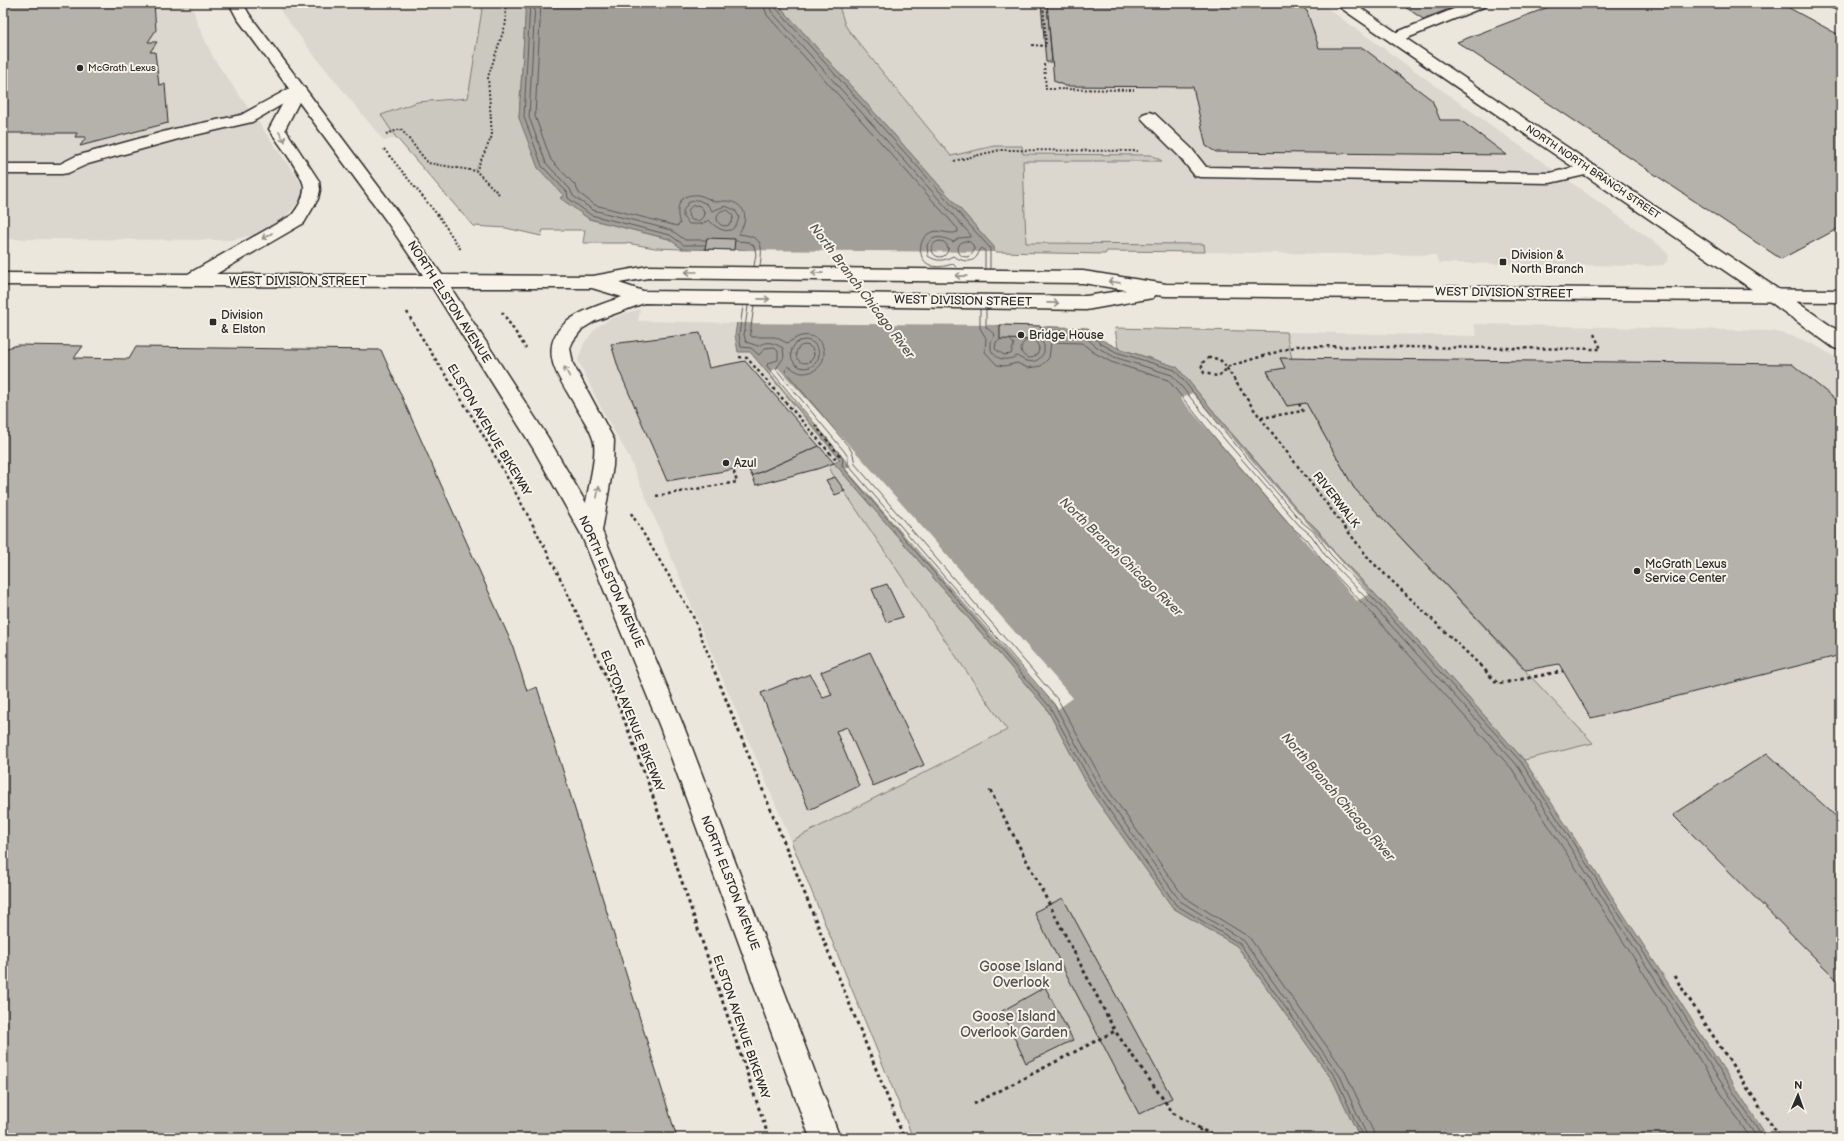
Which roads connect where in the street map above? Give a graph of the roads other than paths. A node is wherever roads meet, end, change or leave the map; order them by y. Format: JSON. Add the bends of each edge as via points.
{"nodes":[{"id":1,"x":236,"y":3,"type":"edge"},
{"id":2,"x":1344,"y":3,"type":"edge"},
{"id":3,"x":1481,"y":3,"type":"edge"},
{"id":4,"x":1834,"y":3,"type":"edge"},
{"id":5,"x":1841,"y":7,"type":"edge"},
{"id":6,"x":1395,"y":38,"type":"junction"},
{"id":7,"x":297,"y":90,"type":"junction"},
{"id":8,"x":1149,"y":117,"type":"dead end"},
{"id":9,"x":3,"y":169,"type":"edge"},
{"id":10,"x":1588,"y":169,"type":"junction"},
{"id":11,"x":3,"y":279,"type":"edge"},
{"id":12,"x":190,"y":280,"type":"junction"},
{"id":13,"x":437,"y":281,"type":"junction"},
{"id":14,"x":593,"y":282,"type":"junction"},
{"id":15,"x":1166,"y":290,"type":"junction"},
{"id":16,"x":1775,"y":296,"type":"junction"},
{"id":17,"x":1841,"y":296,"type":"edge"},
{"id":18,"x":643,"y":297,"type":"junction"},
{"id":19,"x":1841,"y":343,"type":"edge"},
{"id":20,"x":592,"y":531,"type":"junction"},
{"id":21,"x":825,"y":1138,"type":"edge"}],
"edges":[{"from":1,"to":7,"type":"main road","name":"NORTH ELSTON AVENUE"},
{"from":2,"to":6,"type":"main road","name":"NORTH NORTH BRANCH STREET"},
{"from":3,"to":6,"type":"main road"},
{"from":4,"to":5,"type":"main road"},
{"from":6,"to":10,"type":"main road","name":"NORTH NORTH BRANCH STREET"},
{"from":7,"to":9,"type":"main road","via":[[246,118],[82,160],[62,169]]},
{"from":7,"to":12,"type":"main road","one_way":true,"via":[[277,129],[312,183],[306,208],[298,219]]},
{"from":7,"to":13,"type":"main road","name":"NORTH ELSTON AVENUE"},
{"from":8,"to":10,"type":"main road","via":[[1185,152],[1201,172],[1550,178]]},
{"from":10,"to":16,"type":"main road","name":"NORTH NORTH BRANCH STREET"},
{"from":11,"to":12,"type":"main road","name":"WEST DIVISION STREET"},
{"from":12,"to":13,"type":"main road","name":"WEST DIVISION STREET"},
{"from":13,"to":14,"type":"main road","name":"WEST DIVISION STREET"},
{"from":13,"to":20,"type":"main road","name":"NORTH ELSTON AVENUE","via":[[540,442]]},
{"from":15,"to":14,"type":"main road","name":"WEST DIVISION STREET","one_way":true,"via":[[1083,277],[730,272],[648,272]]},
{"from":14,"to":18,"type":"main road","name":"WEST DIVISION STREET"},
{"from":15,"to":16,"type":"main road","name":"WEST DIVISION STREET"},
{"from":18,"to":15,"type":"main road","name":"WEST DIVISION STREET","one_way":true,"via":[[1086,303]]},
{"from":16,"to":17,"type":"main road","name":"WEST DIVISION STREET"},
{"from":16,"to":19,"type":"main road","name":"NORTH NORTH BRANCH STREET"},
{"from":20,"to":18,"type":"main road","one_way":true,"via":[[603,466],[604,440],[563,364],[561,348],[575,324],[588,316]]},
{"from":20,"to":21,"type":"main road","name":"NORTH ELSTON AVENUE","via":[[672,727]]}]}
